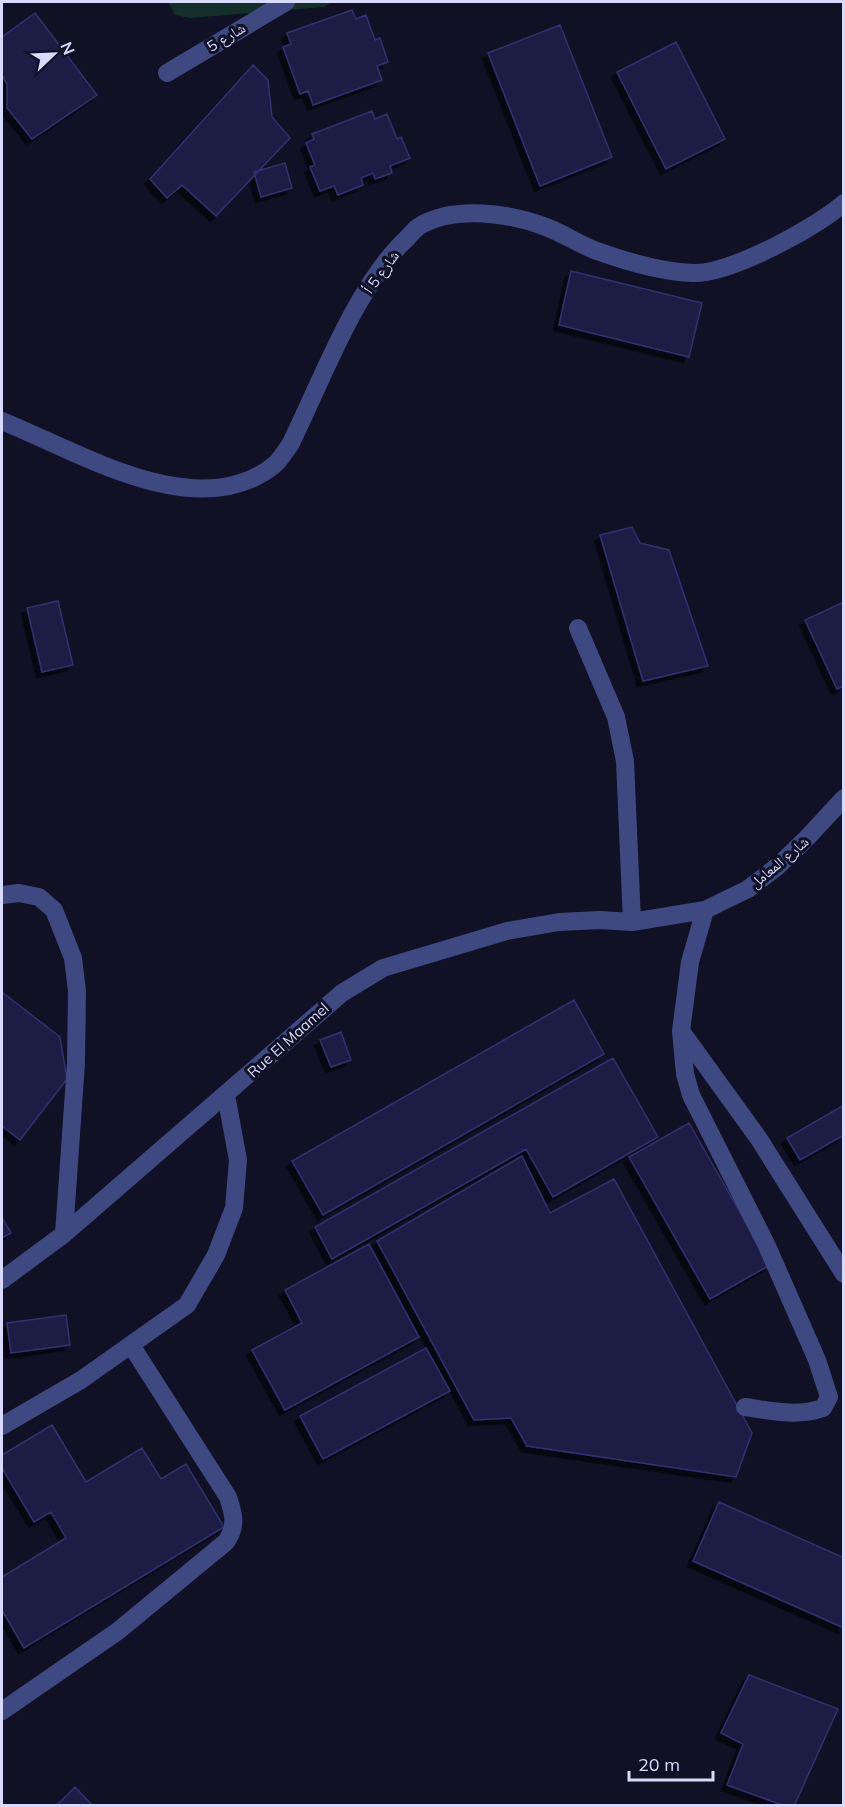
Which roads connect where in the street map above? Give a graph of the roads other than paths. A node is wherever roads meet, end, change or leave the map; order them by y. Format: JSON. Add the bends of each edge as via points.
{"nodes":[{"id":1,"x":286,"y":2,"type":"edge"},
{"id":2,"x":167,"y":73,"type":"dead end"},
{"id":3,"x":843,"y":203,"type":"edge"},
{"id":4,"x":2,"y":421,"type":"edge"},
{"id":5,"x":578,"y":628,"type":"dead end"},
{"id":6,"x":843,"y":798,"type":"edge"},
{"id":7,"x":2,"y":895,"type":"edge"},
{"id":8,"x":705,"y":910,"type":"junction"},
{"id":9,"x":632,"y":922,"type":"junction"},
{"id":10,"x":681,"y":1031,"type":"junction"},
{"id":11,"x":226,"y":1095,"type":"junction"},
{"id":12,"x":64,"y":1234,"type":"junction"},
{"id":13,"x":843,"y":1274,"type":"edge"},
{"id":14,"x":2,"y":1280,"type":"edge"},
{"id":15,"x":131,"y":1345,"type":"junction"},
{"id":16,"x":745,"y":1407,"type":"dead end"},
{"id":17,"x":2,"y":1426,"type":"edge"},
{"id":18,"x":2,"y":1711,"type":"edge"}],
"edges":[{"from":1,"to":2,"type":"street","name":"شارع 5"},
{"from":3,"to":4,"type":"street","name":"شارع 5 أ","via":[[783,242],[739,261],[694,273],[598,252],[546,227],[512,218],[479,213],[451,216],[418,227],[389,257],[365,291],[290,445],[274,466],[222,489],[173,488],[85,457]]},
{"from":5,"to":9,"type":"street","via":[[616,717],[625,761]]},
{"from":6,"to":8,"type":"street","name":"شارع المعامل","via":[[777,866],[748,889]]},
{"from":7,"to":12,"type":"street","via":[[39,897],[54,910],[73,958],[77,991],[76,1063]]},
{"from":8,"to":9,"type":"street","name":"شارع المعامل"},
{"from":8,"to":10,"type":"street","via":[[690,962]]},
{"from":9,"to":11,"type":"street","name":"Rue El Maamel","via":[[559,922],[507,931],[383,969],[342,993]]},
{"from":10,"to":13,"type":"street","via":[[759,1139]]},
{"from":10,"to":16,"type":"street","via":[[691,1095],[767,1246],[829,1397],[823,1408],[810,1413]]},
{"from":11,"to":12,"type":"street","name":"Rue El Maamel"},
{"from":11,"to":15,"type":"street","via":[[238,1160],[234,1208],[216,1256],[187,1305]]},
{"from":12,"to":14,"type":"street","name":"Rue El Maamel"},
{"from":15,"to":17,"type":"street","via":[[81,1380]]},
{"from":15,"to":18,"type":"street","via":[[228,1497],[235,1515],[233,1531],[226,1542],[118,1631]]}]}
